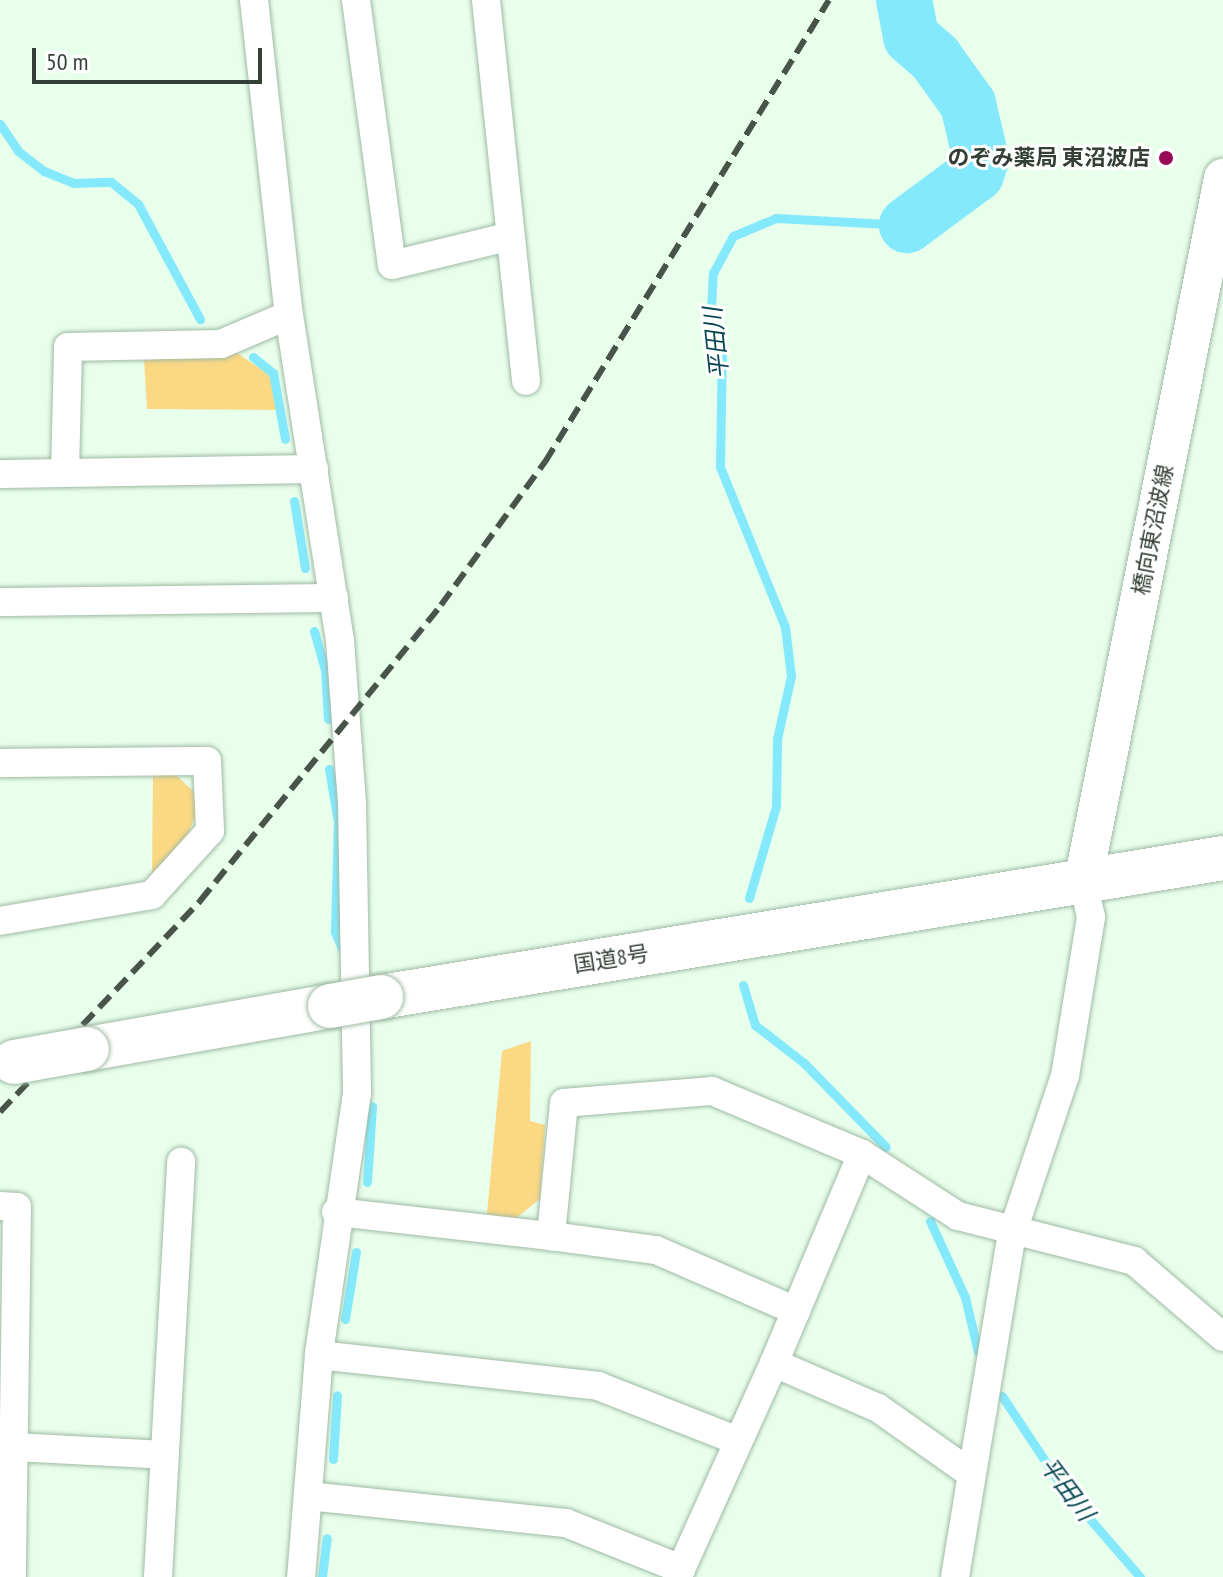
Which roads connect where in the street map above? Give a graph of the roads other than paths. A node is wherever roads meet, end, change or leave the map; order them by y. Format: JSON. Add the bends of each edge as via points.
{"nodes":[{"id":1,"x":254,"y":0,"type":"edge"},
{"id":2,"x":356,"y":0,"type":"edge"},
{"id":3,"x":486,"y":0,"type":"edge"},
{"id":4,"x":1223,"y":178,"type":"edge"},
{"id":5,"x":511,"y":236,"type":"junction"},
{"id":6,"x":289,"y":315,"type":"junction"},
{"id":7,"x":526,"y":381,"type":"dead end"},
{"id":8,"x":314,"y":469,"type":"junction"},
{"id":9,"x":65,"y":473,"type":"junction"},
{"id":10,"x":0,"y":474,"type":"edge"},
{"id":11,"x":334,"y":598,"type":"junction"},
{"id":12,"x":0,"y":602,"type":"edge"},
{"id":13,"x":0,"y":763,"type":"edge"},
{"id":14,"x":1223,"y":858,"type":"edge"},
{"id":15,"x":1083,"y":882,"type":"junction"},
{"id":16,"x":0,"y":921,"type":"edge"},
{"id":17,"x":7,"y":1063,"type":"edge"},
{"id":18,"x":862,"y":1154,"type":"junction"},
{"id":19,"x":181,"y":1162,"type":"dead end"},
{"id":20,"x":0,"y":1206,"type":"edge"},
{"id":21,"x":336,"y":1212,"type":"junction"},
{"id":22,"x":1012,"y":1234,"type":"junction"},
{"id":23,"x":551,"y":1236,"type":"junction"},
{"id":24,"x":796,"y":1311,"type":"junction"},
{"id":25,"x":1223,"y":1337,"type":"edge"},
{"id":26,"x":319,"y":1355,"type":"junction"},
{"id":27,"x":774,"y":1363,"type":"junction"},
{"id":28,"x":738,"y":1441,"type":"junction"},
{"id":29,"x":14,"y":1447,"type":"junction"},
{"id":30,"x":165,"y":1455,"type":"junction"},
{"id":31,"x":970,"y":1473,"type":"junction"},
{"id":32,"x":308,"y":1496,"type":"junction"},
{"id":33,"x":680,"y":1573,"type":"edge"},
{"id":34,"x":12,"y":1577,"type":"edge"},
{"id":35,"x":158,"y":1577,"type":"edge"},
{"id":36,"x":301,"y":1577,"type":"edge"},
{"id":37,"x":955,"y":1577,"type":"edge"}],
"edges":[{"from":1,"to":6,"type":"street"},
{"from":2,"to":5,"type":"street","via":[[392,265]]},
{"from":3,"to":5,"type":"street"},
{"from":4,"to":15,"type":"main road","name":"橋向東沼波線"},
{"from":5,"to":7,"type":"street"},
{"from":6,"to":8,"type":"street"},
{"from":6,"to":9,"type":"street","via":[[221,344],[68,347]]},
{"from":8,"to":9,"type":"street"},
{"from":8,"to":11,"type":"street"},
{"from":9,"to":10,"type":"street"},
{"from":11,"to":12,"type":"street"},
{"from":11,"to":21,"type":"street","via":[[352,803],[357,1093]]},
{"from":13,"to":16,"type":"street","via":[[207,761],[210,831],[152,895]]},
{"from":14,"to":15,"type":"highway","name":"国道8号"},
{"from":15,"to":17,"type":"highway","name":"国道8号","bridge":true},
{"from":15,"to":22,"type":"street","via":[[1091,917],[1065,1076]]},
{"from":18,"to":22,"type":"street","via":[[958,1216]]},
{"from":18,"to":23,"type":"street","via":[[712,1091],[564,1103]]},
{"from":18,"to":24,"type":"street"},
{"from":19,"to":30,"type":"street"},
{"from":20,"to":29,"type":"street","via":[[17,1207]]},
{"from":21,"to":23,"type":"street"},
{"from":21,"to":26,"type":"street"},
{"from":22,"to":25,"type":"street","via":[[1134,1261]]},
{"from":22,"to":31,"type":"street"},
{"from":23,"to":24,"type":"street","via":[[656,1250]]},
{"from":24,"to":27,"type":"street"},
{"from":26,"to":28,"type":"street","via":[[598,1386]]},
{"from":26,"to":32,"type":"street"},
{"from":27,"to":28,"type":"street"},
{"from":27,"to":31,"type":"street","via":[[878,1408]]},
{"from":28,"to":33,"type":"street"},
{"from":29,"to":30,"type":"street"},
{"from":29,"to":34,"type":"street"},
{"from":30,"to":35,"type":"street"},
{"from":31,"to":37,"type":"street"},
{"from":32,"to":33,"type":"street","via":[[566,1523]]},
{"from":32,"to":36,"type":"street"}]}
